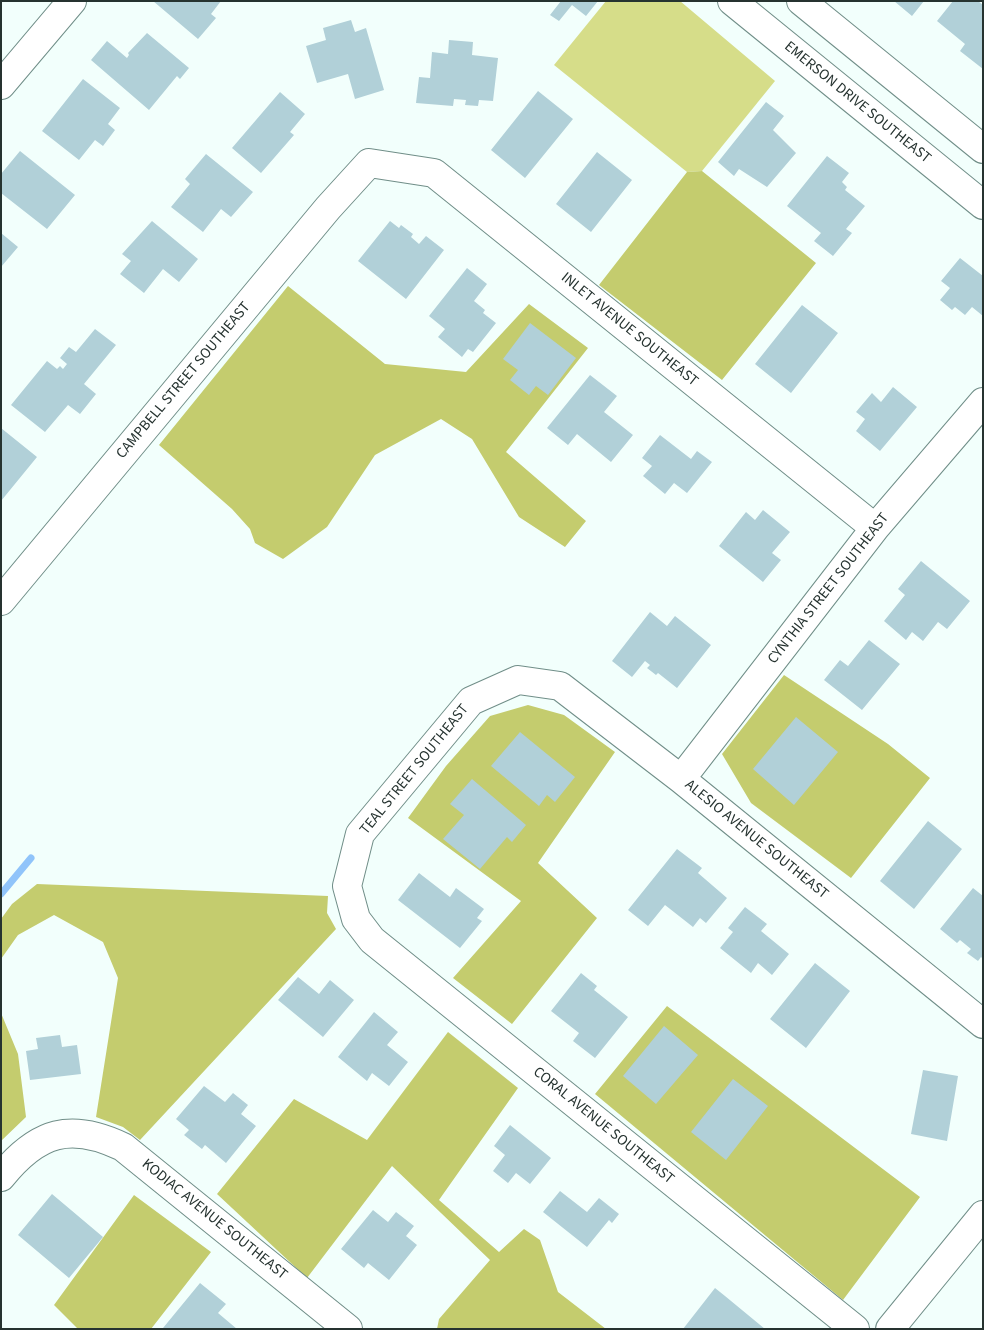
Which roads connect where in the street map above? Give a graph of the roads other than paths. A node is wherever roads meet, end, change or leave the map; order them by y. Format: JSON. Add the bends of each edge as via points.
{"nodes":[{"id":1,"x":72,"y":1,"type":"edge"},
{"id":2,"x":732,"y":1,"type":"edge"},
{"id":3,"x":801,"y":1,"type":"edge"},
{"id":4,"x":1,"y":85,"type":"edge"},
{"id":5,"x":927,"y":104,"type":"junction"},
{"id":6,"x":900,"y":138,"type":"junction"},
{"id":7,"x":983,"y":149,"type":"edge"},
{"id":8,"x":369,"y":163,"type":"joint"},
{"id":9,"x":983,"y":205,"type":"edge"},
{"id":10,"x":983,"y":402,"type":"edge"},
{"id":11,"x":876,"y":528,"type":"junction"},
{"id":12,"x":1,"y":601,"type":"edge"},
{"id":13,"x":518,"y":680,"type":"joint"},
{"id":14,"x":681,"y":779,"type":"junction"},
{"id":15,"x":356,"y":919,"type":"joint"},
{"id":16,"x":983,"y":1024,"type":"edge"},
{"id":17,"x":1,"y":1177,"type":"edge"},
{"id":18,"x":983,"y":1215,"type":"edge"},
{"id":19,"x":348,"y":1329,"type":"edge"},
{"id":20,"x":856,"y":1329,"type":"edge"},
{"id":21,"x":890,"y":1329,"type":"edge"}],
"edges":[{"from":1,"to":4,"type":"street"},
{"from":2,"to":6,"type":"street","name":"EMERSON DRIVE SOUTHEAST"},
{"from":3,"to":5,"type":"street"},
{"from":5,"to":6,"type":"street"},
{"from":5,"to":7,"type":"street"},
{"from":6,"to":9,"type":"street","name":"EMERSON DRIVE SOUTHEAST"},
{"from":8,"to":11,"type":"street","name":"INLET AVENUE SOUTHEAST","via":[[434,173]]},
{"from":8,"to":12,"type":"street","name":"CAMPBELL STREET SOUTHEAST","via":[[321,216]]},
{"from":10,"to":11,"type":"street","name":"CYNTHIA STREET SOUTHEAST"},
{"from":11,"to":14,"type":"street","name":"CYNTHIA STREET SOUTHEAST"},
{"from":13,"to":14,"type":"street","name":"ALESIO AVENUE SOUTHEAST","via":[[560,686]]},
{"from":13,"to":15,"type":"street","name":"TEAL STREET SOUTHEAST","via":[[471,701],[360,834],[347,886]]},
{"from":14,"to":16,"type":"street","name":"ALESIO AVENUE SOUTHEAST"},
{"from":15,"to":20,"type":"street","name":"CORAL AVENUE SOUTHEAST","via":[[372,940]]},
{"from":17,"to":19,"type":"street","name":"KODIAC AVENUE SOUTHEAST","via":[[11,1164],[41,1140],[70,1132],[100,1136],[123,1147]]},
{"from":18,"to":21,"type":"street"}]}
